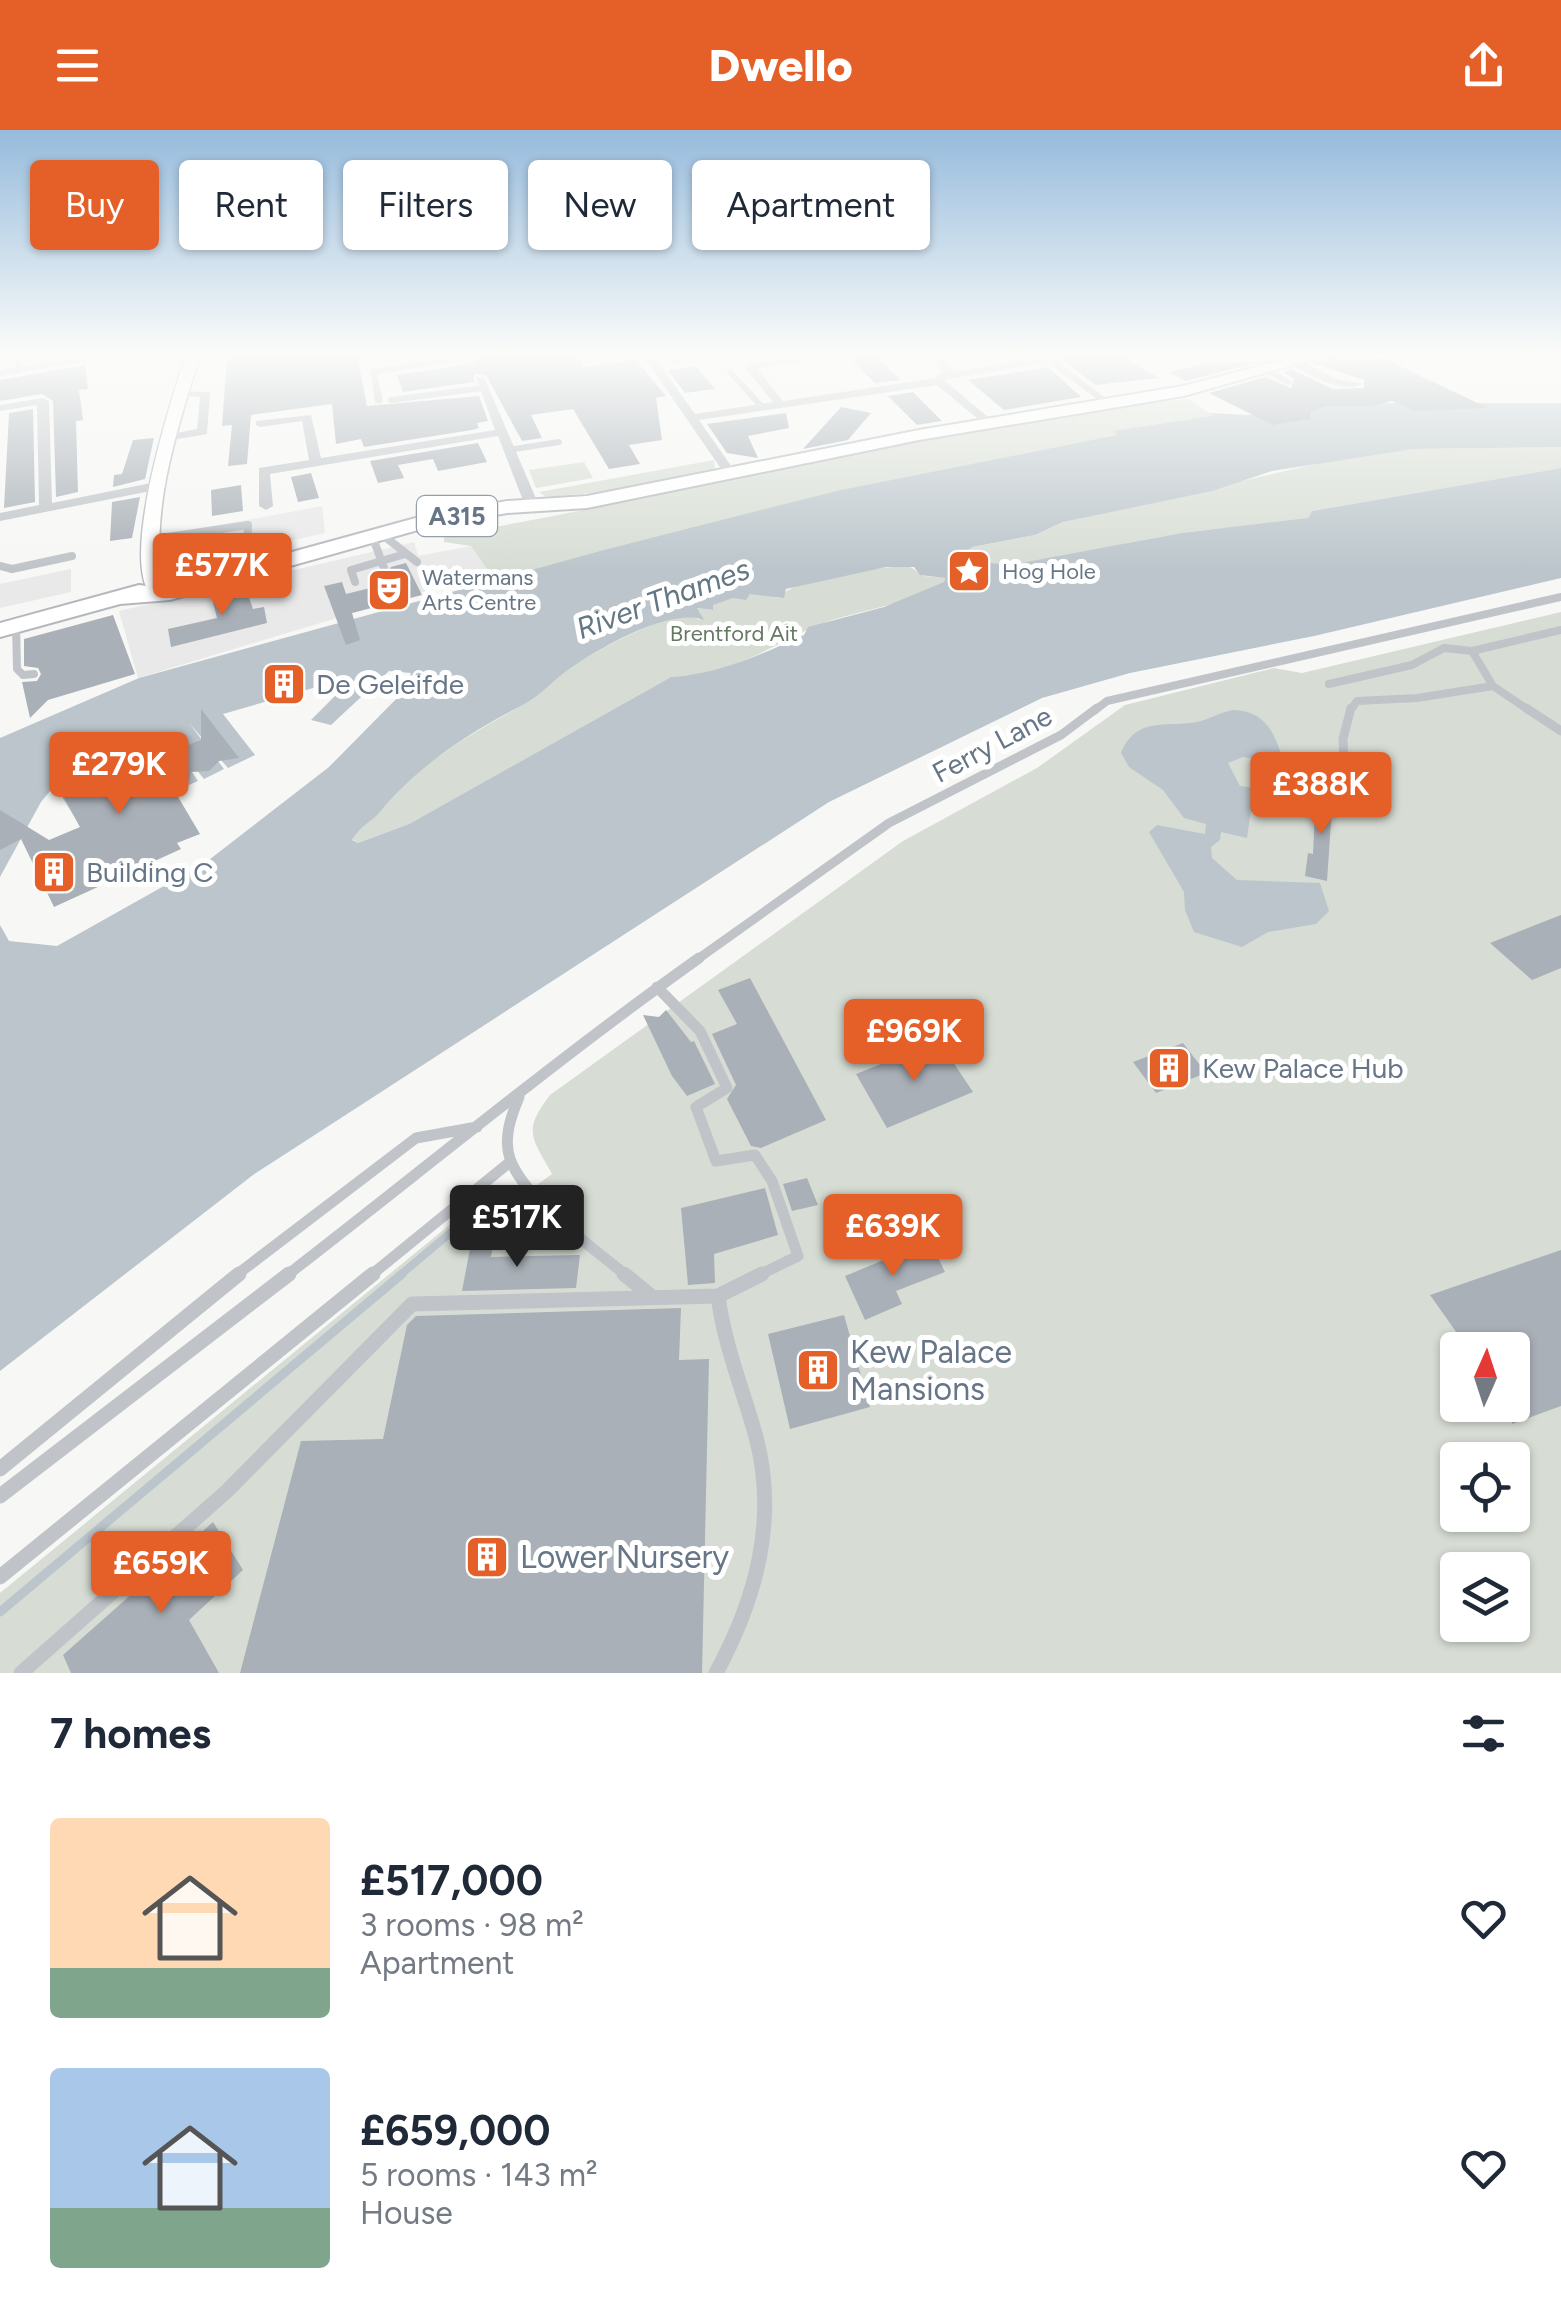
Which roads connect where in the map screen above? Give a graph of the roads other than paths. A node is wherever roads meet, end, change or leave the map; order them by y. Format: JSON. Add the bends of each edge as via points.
{"nodes":[{"id":1,"x":44,"y":426,"type":"edge"},
{"id":2,"x":173,"y":426,"type":"edge"},
{"id":3,"x":203,"y":426,"type":"edge"},
{"id":4,"x":308,"y":426,"type":"edge"},
{"id":5,"x":499,"y":426,"type":"edge"},
{"id":6,"x":698,"y":426,"type":"edge"},
{"id":7,"x":968,"y":426,"type":"edge"},
{"id":8,"x":502,"y":432,"type":"junction"},
{"id":9,"x":170,"y":438,"type":"junction"},
{"id":10,"x":559,"y":442,"type":"dead end"},
{"id":11,"x":508,"y":450,"type":"junction"},
{"id":12,"x":315,"y":462,"type":"junction"},
{"id":13,"x":730,"y":473,"type":"junction"},
{"id":14,"x":161,"y":484,"type":"junction"},
{"id":15,"x":46,"y":506,"type":"junction"},
{"id":16,"x":266,"y":506,"type":"dead end"},
{"id":17,"x":532,"y":508,"type":"junction"},
{"id":18,"x":0,"y":518,"type":"edge"},
{"id":19,"x":203,"y":532,"type":"junction"},
{"id":20,"x":378,"y":537,"type":"junction"},
{"id":21,"x":154,"y":539,"type":"junction"},
{"id":22,"x":405,"y":554,"type":"junction"},
{"id":23,"x":72,"y":556,"type":"dead end"},
{"id":24,"x":242,"y":556,"type":"junction"},
{"id":25,"x":267,"y":562,"type":"junction"},
{"id":26,"x":417,"y":562,"type":"dead end"},
{"id":27,"x":383,"y":565,"type":"junction"},
{"id":28,"x":0,"y":566,"type":"edge"},
{"id":29,"x":355,"y":582,"type":"dead end"},
{"id":30,"x":154,"y":585,"type":"junction"},
{"id":31,"x":178,"y":590,"type":"junction"},
{"id":32,"x":1561,"y":597,"type":"edge"},
{"id":33,"x":122,"y":598,"type":"junction"},
{"id":34,"x":8,"y":628,"type":"edge"},
{"id":35,"x":1561,"y":630,"type":"edge"},
{"id":36,"x":1472,"y":651,"type":"junction"},
{"id":37,"x":34,"y":674,"type":"dead end"},
{"id":38,"x":1330,"y":684,"type":"dead end"},
{"id":39,"x":1493,"y":686,"type":"junction"},
{"id":40,"x":1561,"y":731,"type":"edge"},
{"id":41,"x":1374,"y":789,"type":"dead end"},
{"id":42,"x":657,"y":986,"type":"junction"},
{"id":43,"x":520,"y":1096,"type":"junction"},
{"id":44,"x":479,"y":1127,"type":"junction"},
{"id":45,"x":510,"y":1162,"type":"junction"},
{"id":46,"x":651,"y":1296,"type":"junction"},
{"id":47,"x":718,"y":1296,"type":"junction"},
{"id":48,"x":0,"y":1469,"type":"edge"},
{"id":49,"x":0,"y":1496,"type":"edge"},
{"id":50,"x":0,"y":1578,"type":"edge"},
{"id":51,"x":21,"y":1673,"type":"edge"},
{"id":52,"x":716,"y":1673,"type":"edge"}],
"edges":[{"from":1,"to":15,"type":"street"},
{"from":2,"to":9,"type":"main road"},
{"from":3,"to":9,"type":"street"},
{"from":4,"to":12,"type":"street"},
{"from":5,"to":8,"type":"street"},
{"from":6,"to":13,"type":"street"},
{"from":7,"to":13,"type":"main road","number":"A315"},
{"from":8,"to":11,"type":"street"},
{"from":8,"to":12,"type":"street"},
{"from":9,"to":14,"type":"main road"},
{"from":10,"to":11,"type":"lane"},
{"from":11,"to":17,"type":"street"},
{"from":12,"to":16,"type":"street","via":[[263,471]]},
{"from":13,"to":17,"type":"main road","number":"A315"},
{"from":14,"to":15,"type":"street"},
{"from":14,"to":21,"type":"main road"},
{"from":15,"to":18,"type":"street"},
{"from":17,"to":20,"type":"main road","number":"A315","via":[[512,517]]},
{"from":19,"to":21,"type":"lane"},
{"from":19,"to":24,"type":"lane","via":[[207,555]]},
{"from":19,"to":24,"type":"lane","via":[[248,525]]},
{"from":20,"to":22,"type":"lane"},
{"from":20,"to":25,"type":"main road","number":"A315"},
{"from":20,"to":27,"type":"lane"},
{"from":21,"to":30,"type":"main road"},
{"from":22,"to":26,"type":"lane"},
{"from":22,"to":27,"type":"lane"},
{"from":23,"to":28,"type":"lane"},
{"from":24,"to":25,"type":"main road","number":"A315"},
{"from":24,"to":30,"type":"main road","number":"A315"},
{"from":25,"to":31,"type":"main road","number":"A315"},
{"from":27,"to":29,"type":"lane","via":[[351,570]]},
{"from":30,"to":31,"type":"main road","number":"A315"},
{"from":30,"to":33,"type":"main road","number":"A315"},
{"from":31,"to":33,"type":"main road","number":"A315"},
{"from":32,"to":42,"type":"lane","name":"Ferry Lane","via":[[1107,701],[1061,735],[889,824]]},
{"from":33,"to":34,"type":"main road","number":"A315"},
{"from":34,"to":37,"type":"lane","via":[[18,668],[22,675]]},
{"from":35,"to":36,"type":"lane"},
{"from":36,"to":38,"type":"lane","via":[[1444,648],[1412,665]]},
{"from":36,"to":39,"type":"lane"},
{"from":39,"to":40,"type":"lane"},
{"from":39,"to":41,"type":"lane","via":[[1357,700],[1343,725],[1345,783]]},
{"from":42,"to":43,"type":"lane","name":"Ferry Lane"},
{"from":42,"to":47,"type":"lane","via":[[698,1026],[727,1088],[696,1107],[716,1161],[755,1155],[772,1181],[798,1256]]},
{"from":43,"to":44,"type":"lane","name":"Ferry Lane"},
{"from":43,"to":45,"type":"lane","via":[[506,1129]]},
{"from":44,"to":48,"type":"lane","via":[[416,1138],[164,1330]]},
{"from":44,"to":49,"type":"lane","name":"Ferry Lane"},
{"from":45,"to":46,"type":"lane","via":[[570,1226]]},
{"from":45,"to":50,"type":"lane"},
{"from":46,"to":47,"type":"lane"},
{"from":46,"to":51,"type":"lane","via":[[412,1304],[226,1491]]},
{"from":47,"to":52,"type":"lane","via":[[721,1329],[765,1486],[764,1545],[732,1645]]}]}
